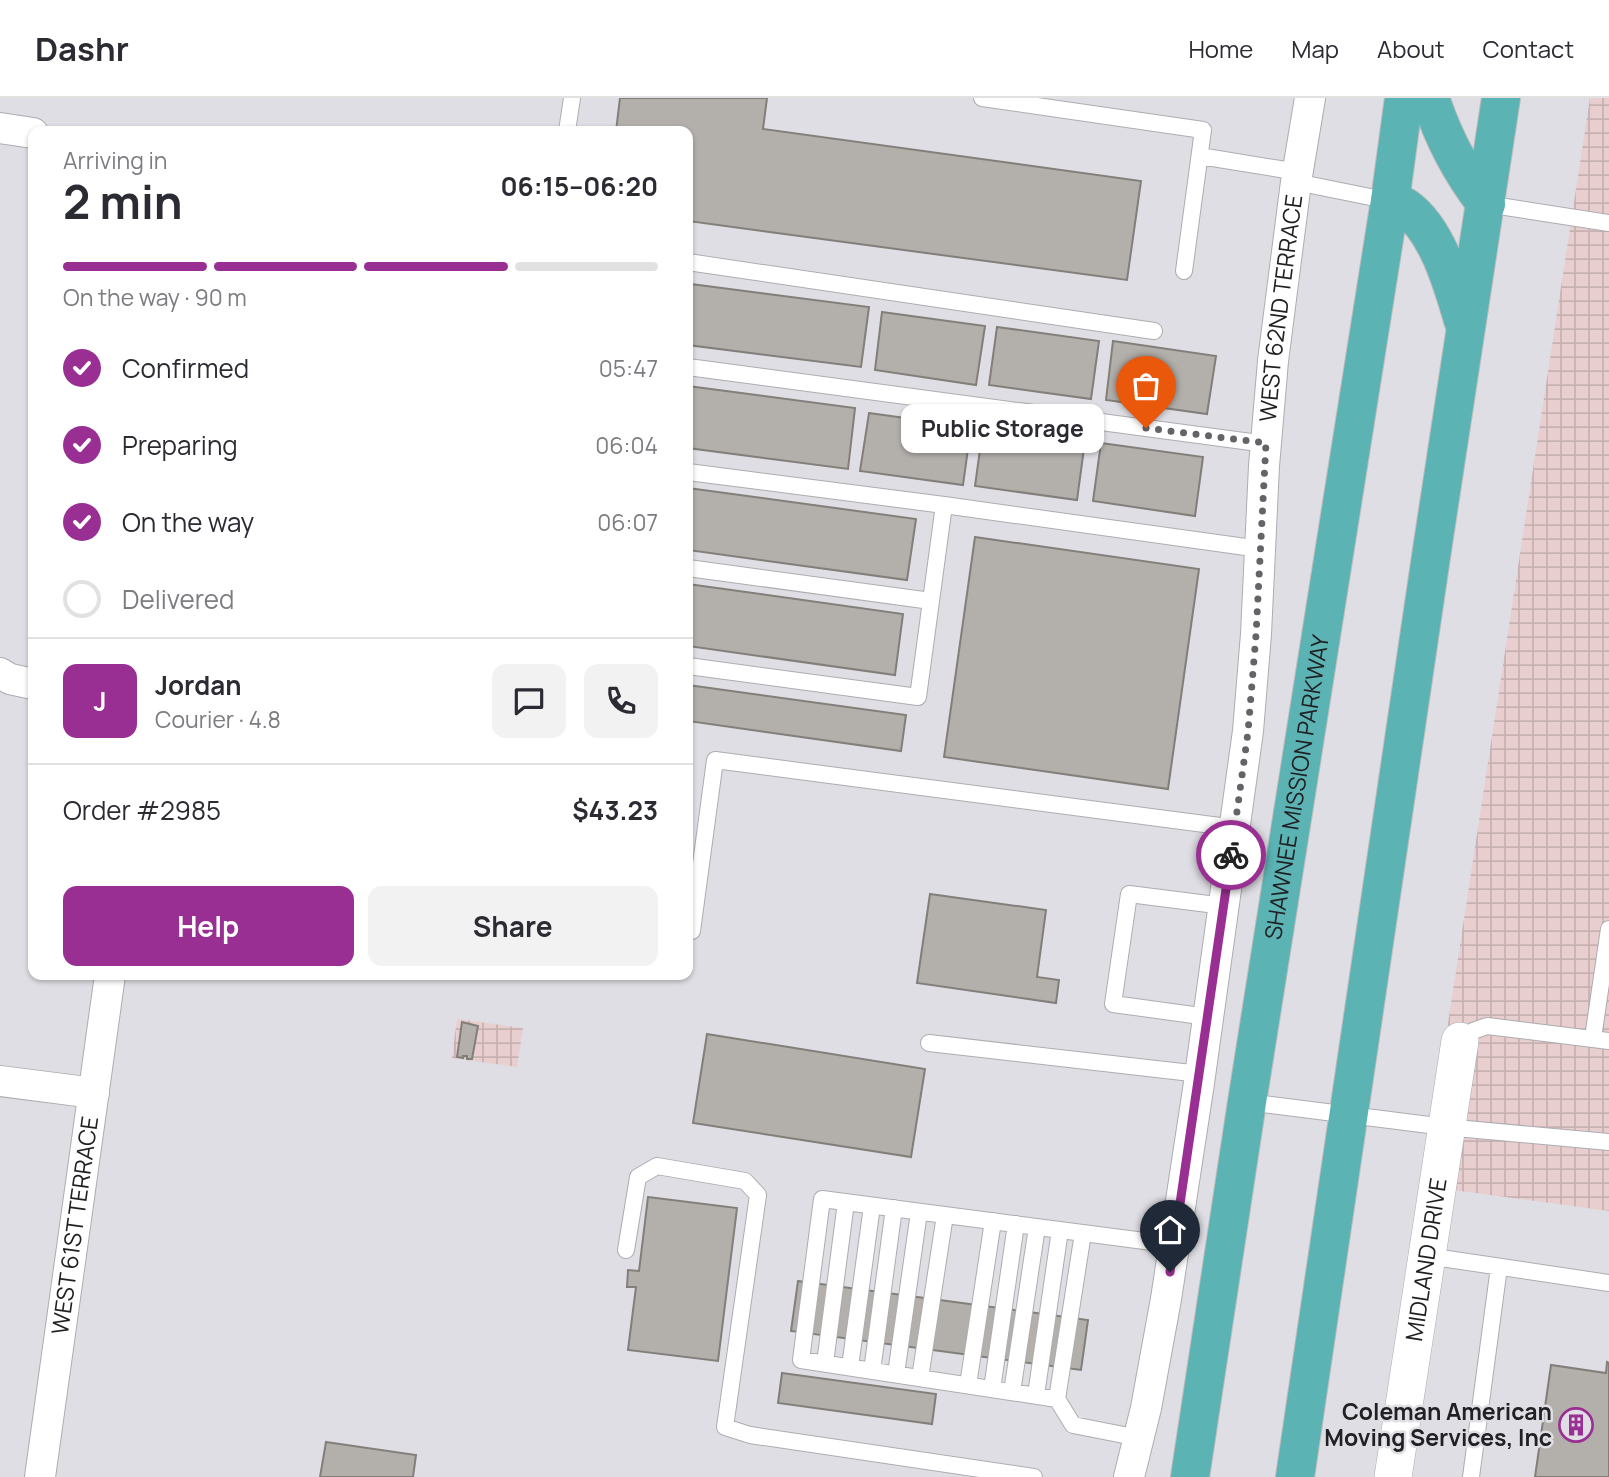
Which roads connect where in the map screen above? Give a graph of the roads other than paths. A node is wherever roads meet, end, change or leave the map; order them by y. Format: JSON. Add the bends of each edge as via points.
{"nodes":[{"id":1,"x":572,"y":98,"type":"edge"},
{"id":2,"x":982,"y":98,"type":"edge"},
{"id":3,"x":1310,"y":98,"type":"edge"},
{"id":4,"x":1404,"y":98,"type":"edge"},
{"id":5,"x":1430,"y":98,"type":"edge"},
{"id":6,"x":1501,"y":98,"type":"edge"},
{"id":7,"x":568,"y":126,"type":"edge"},
{"id":8,"x":0,"y":128,"type":"edge"},
{"id":9,"x":28,"y":132,"type":"edge"},
{"id":10,"x":1200,"y":156,"type":"junction"},
{"id":11,"x":1297,"y":177,"type":"junction"},
{"id":12,"x":1390,"y":201,"type":"junction"},
{"id":13,"x":1486,"y":204,"type":"junction"},
{"id":14,"x":1609,"y":223,"type":"edge"},
{"id":15,"x":693,"y":263,"type":"edge"},
{"id":16,"x":1184,"y":271,"type":"dead end"},
{"id":17,"x":1466,"y":329,"type":"junction"},
{"id":18,"x":1154,"y":331,"type":"dead end"},
{"id":19,"x":693,"y":369,"type":"edge"},
{"id":20,"x":1266,"y":443,"type":"junction"},
{"id":21,"x":693,"y":473,"type":"edge"},
{"id":22,"x":944,"y":505,"type":"junction"},
{"id":23,"x":1260,"y":549,"type":"junction"},
{"id":24,"x":693,"y":569,"type":"edge"},
{"id":25,"x":931,"y":601,"type":"junction"},
{"id":26,"x":693,"y":667,"type":"edge"},
{"id":27,"x":0,"y":673,"type":"edge"},
{"id":28,"x":28,"y":683,"type":"edge"},
{"id":29,"x":1235,"y":828,"type":"junction"},
{"id":30,"x":1224,"y":906,"type":"junction"},
{"id":31,"x":693,"y":924,"type":"edge"},
{"id":32,"x":1609,"y":929,"type":"edge"},
{"id":33,"x":109,"y":980,"type":"edge"},
{"id":34,"x":1208,"y":1017,"type":"junction"},
{"id":35,"x":1601,"y":1039,"type":"edge"},
{"id":36,"x":1460,"y":1041,"type":"joint"},
{"id":37,"x":929,"y":1043,"type":"dead end"},
{"id":38,"x":1200,"y":1074,"type":"junction"},
{"id":39,"x":0,"y":1081,"type":"edge"},
{"id":40,"x":94,"y":1093,"type":"junction"},
{"id":41,"x":1247,"y":1102,"type":"junction"},
{"id":42,"x":1349,"y":1113,"type":"junction"},
{"id":43,"x":1445,"y":1127,"type":"junction"},
{"id":44,"x":1609,"y":1142,"type":"edge"},
{"id":45,"x":846,"y":1202,"type":"junction"},
{"id":46,"x":872,"y":1206,"type":"junction"},
{"id":47,"x":894,"y":1208,"type":"junction"},
{"id":48,"x":919,"y":1212,"type":"junction"},
{"id":49,"x":945,"y":1215,"type":"junction"},
{"id":50,"x":993,"y":1221,"type":"junction"},
{"id":51,"x":1016,"y":1224,"type":"junction"},
{"id":52,"x":1037,"y":1227,"type":"junction"},
{"id":53,"x":1060,"y":1230,"type":"junction"},
{"id":54,"x":1083,"y":1233,"type":"junction"},
{"id":55,"x":1175,"y":1245,"type":"junction"},
{"id":56,"x":626,"y":1250,"type":"dead end"},
{"id":57,"x":1427,"y":1256,"type":"junction"},
{"id":58,"x":1499,"y":1266,"type":"junction"},
{"id":59,"x":1609,"y":1283,"type":"edge"},
{"id":60,"x":825,"y":1363,"type":"junction"},
{"id":61,"x":850,"y":1367,"type":"junction"},
{"id":62,"x":872,"y":1371,"type":"junction"},
{"id":63,"x":896,"y":1374,"type":"junction"},
{"id":64,"x":920,"y":1378,"type":"junction"},
{"id":65,"x":968,"y":1385,"type":"junction"},
{"id":66,"x":992,"y":1389,"type":"junction"},
{"id":67,"x":1012,"y":1392,"type":"junction"},
{"id":68,"x":1036,"y":1395,"type":"junction"},
{"id":69,"x":1056,"y":1399,"type":"junction"},
{"id":70,"x":1139,"y":1437,"type":"junction"},
{"id":71,"x":40,"y":1477,"type":"edge"},
{"id":72,"x":1034,"y":1477,"type":"edge"},
{"id":73,"x":1129,"y":1477,"type":"edge"},
{"id":74,"x":1190,"y":1477,"type":"edge"},
{"id":75,"x":1295,"y":1477,"type":"edge"},
{"id":76,"x":1393,"y":1477,"type":"edge"},
{"id":77,"x":1471,"y":1477,"type":"edge"}],
"edges":[{"from":1,"to":7,"type":"lane"},
{"from":2,"to":10,"type":"lane","via":[[1203,130]]},
{"from":3,"to":11,"type":"street","name":"WEST 62ND TERRACE"},
{"from":4,"to":12,"type":"highway","name":"SHAWNEE MISSION PARKWAY"},
{"from":5,"to":13,"type":"highway","via":[[1453,156]]},
{"from":6,"to":13,"type":"highway"},
{"from":8,"to":9,"type":"street"},
{"from":10,"to":11,"type":"lane"},
{"from":10,"to":16,"type":"lane"},
{"from":11,"to":12,"type":"lane"},
{"from":11,"to":20,"type":"street","name":"WEST 62ND TERRACE"},
{"from":12,"to":17,"type":"highway","via":[[1405,207],[1433,241],[1449,273]]},
{"from":12,"to":41,"type":"highway","name":"SHAWNEE MISSION PARKWAY"},
{"from":13,"to":14,"type":"lane"},
{"from":13,"to":17,"type":"highway"},
{"from":15,"to":18,"type":"lane"},
{"from":17,"to":42,"type":"highway"},
{"from":19,"to":20,"type":"lane"},
{"from":20,"to":23,"type":"street","name":"WEST 62ND TERRACE"},
{"from":21,"to":22,"type":"lane"},
{"from":22,"to":23,"type":"lane"},
{"from":22,"to":25,"type":"lane"},
{"from":23,"to":29,"type":"street","name":"WEST 62ND TERRACE","via":[[1248,732]]},
{"from":24,"to":25,"type":"lane"},
{"from":25,"to":26,"type":"lane","via":[[918,696]]},
{"from":27,"to":28,"type":"street"},
{"from":29,"to":30,"type":"street","name":"WEST 62ND TERRACE"},
{"from":29,"to":31,"type":"lane","via":[[715,760]]},
{"from":30,"to":34,"type":"street","name":"WEST 62ND TERRACE"},
{"from":30,"to":34,"type":"lane","via":[[1129,894],[1113,1004]]},
{"from":32,"to":35,"type":"lane"},
{"from":33,"to":40,"type":"street","name":"WEST 61ST TERRACE"},
{"from":34,"to":38,"type":"street","name":"WEST 62ND TERRACE"},
{"from":35,"to":36,"type":"lane","via":[[1487,1026]]},
{"from":36,"to":43,"type":"street","name":"MIDLAND DRIVE"},
{"from":37,"to":38,"type":"lane"},
{"from":38,"to":55,"type":"street","name":"WEST 62ND TERRACE"},
{"from":39,"to":40,"type":"street"},
{"from":40,"to":71,"type":"street","name":"WEST 61ST TERRACE"},
{"from":41,"to":42,"type":"lane"},
{"from":41,"to":74,"type":"highway","name":"SHAWNEE MISSION PARKWAY"},
{"from":42,"to":43,"type":"lane"},
{"from":42,"to":75,"type":"highway"},
{"from":43,"to":44,"type":"lane"},
{"from":43,"to":57,"type":"street","name":"MIDLAND DRIVE"},
{"from":45,"to":46,"type":"lane"},
{"from":45,"to":60,"type":"lane"},
{"from":45,"to":60,"type":"lane","via":[[822,1199],[801,1360]]},
{"from":46,"to":47,"type":"lane"},
{"from":46,"to":61,"type":"lane"},
{"from":47,"to":48,"type":"lane"},
{"from":47,"to":62,"type":"lane"},
{"from":48,"to":49,"type":"lane"},
{"from":48,"to":63,"type":"lane"},
{"from":49,"to":50,"type":"lane"},
{"from":49,"to":64,"type":"lane"},
{"from":50,"to":51,"type":"lane"},
{"from":50,"to":65,"type":"lane"},
{"from":51,"to":52,"type":"lane"},
{"from":51,"to":66,"type":"lane"},
{"from":52,"to":53,"type":"lane"},
{"from":52,"to":67,"type":"lane"},
{"from":53,"to":54,"type":"lane"},
{"from":53,"to":68,"type":"lane"},
{"from":54,"to":55,"type":"lane"},
{"from":54,"to":69,"type":"lane"},
{"from":55,"to":70,"type":"street","name":"WEST 62ND TERRACE"},
{"from":56,"to":72,"type":"lane","via":[[638,1177],[657,1166],[746,1181],[758,1195],[725,1427],[750,1435]]},
{"from":57,"to":58,"type":"lane"},
{"from":57,"to":76,"type":"street","name":"MIDLAND DRIVE"},
{"from":58,"to":59,"type":"lane"},
{"from":58,"to":77,"type":"lane"},
{"from":60,"to":61,"type":"lane"},
{"from":61,"to":62,"type":"lane"},
{"from":62,"to":63,"type":"lane"},
{"from":63,"to":64,"type":"lane"},
{"from":64,"to":65,"type":"lane"},
{"from":65,"to":66,"type":"lane"},
{"from":66,"to":67,"type":"lane"},
{"from":67,"to":68,"type":"lane"},
{"from":68,"to":69,"type":"lane"},
{"from":69,"to":70,"type":"lane","via":[[1073,1425]]},
{"from":70,"to":73,"type":"street","name":"WEST 62ND TERRACE"}]}
